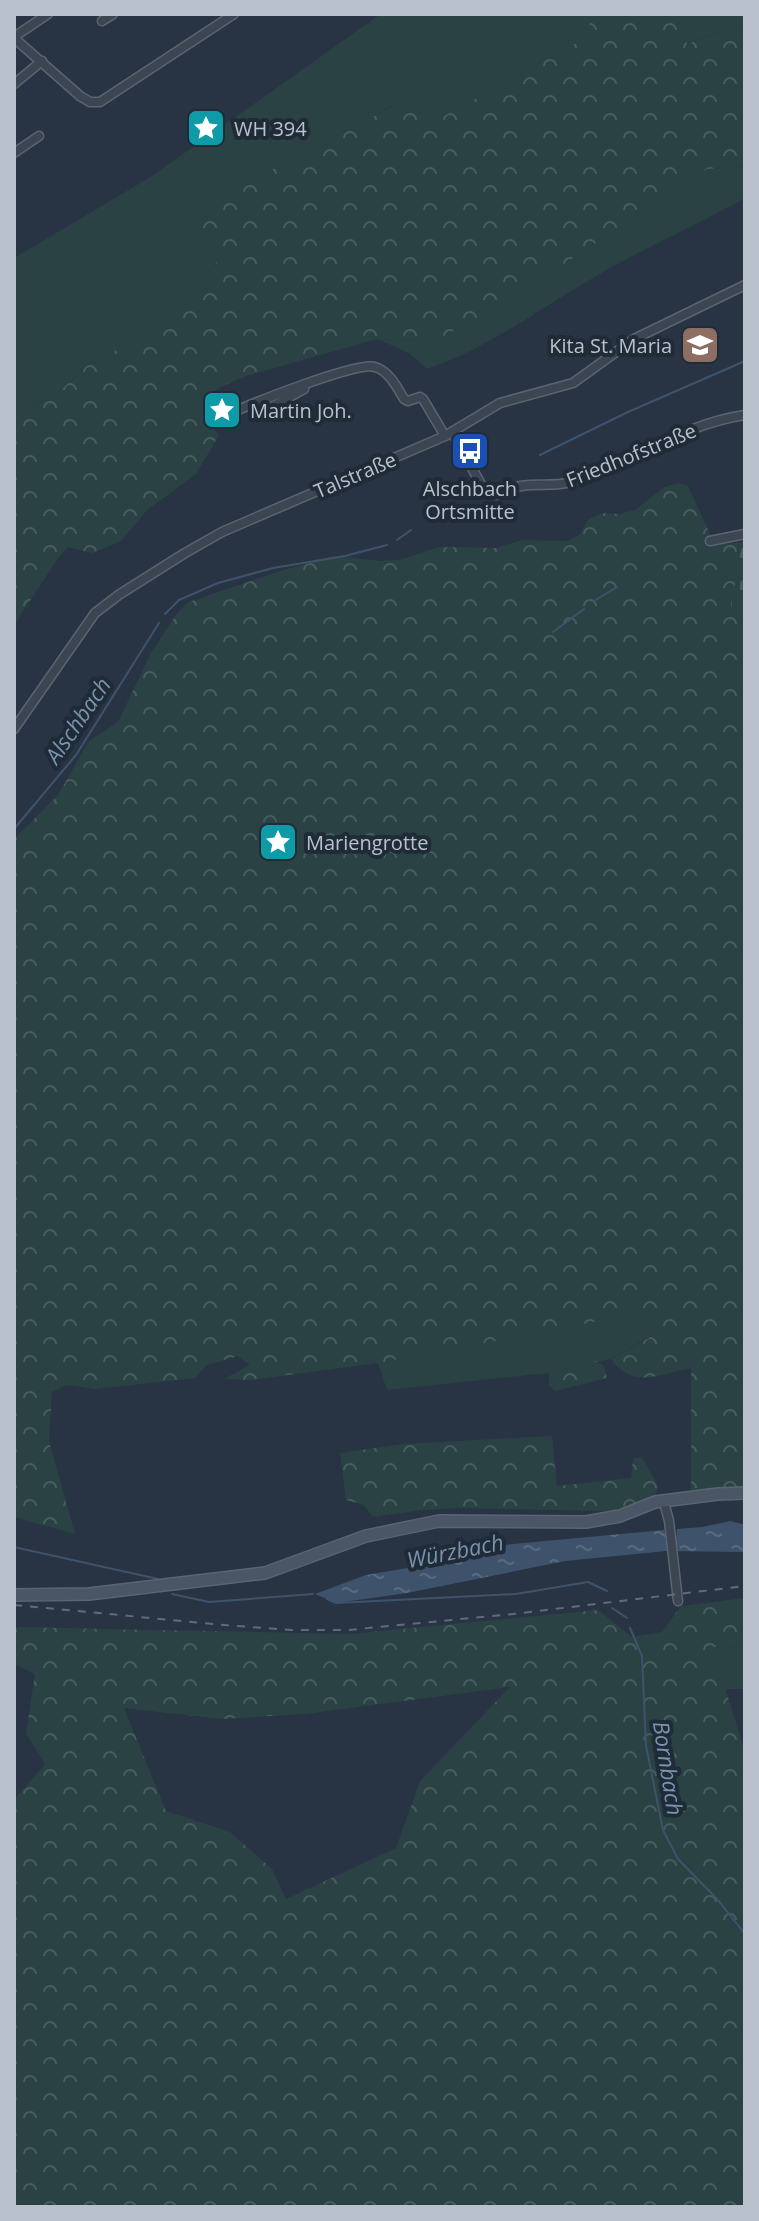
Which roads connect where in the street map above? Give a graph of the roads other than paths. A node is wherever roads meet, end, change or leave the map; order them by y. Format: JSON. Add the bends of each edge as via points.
{"nodes":[{"id":1,"x":48,"y":14,"type":"edge"},
{"id":2,"x":113,"y":14,"type":"edge"},
{"id":3,"x":234,"y":14,"type":"edge"},
{"id":4,"x":102,"y":21,"type":"dead end"},
{"id":5,"x":14,"y":38,"type":"edge"},
{"id":6,"x":42,"y":61,"type":"junction"},
{"id":7,"x":14,"y":84,"type":"edge"},
{"id":8,"x":39,"y":136,"type":"dead end"},
{"id":9,"x":14,"y":153,"type":"edge"},
{"id":10,"x":745,"y":285,"type":"edge"},
{"id":11,"x":308,"y":384,"type":"junction"},
{"id":12,"x":259,"y":414,"type":"dead end"},
{"id":13,"x":743,"y":416,"type":"edge"},
{"id":14,"x":220,"y":418,"type":"dead end"},
{"id":15,"x":745,"y":426,"type":"edge"},
{"id":16,"x":448,"y":434,"type":"junction"},
{"id":17,"x":745,"y":534,"type":"edge"},
{"id":18,"x":710,"y":541,"type":"dead end"},
{"id":19,"x":14,"y":729,"type":"edge"},
{"id":20,"x":745,"y":1493,"type":"edge"},
{"id":21,"x":664,"y":1502,"type":"junction"},
{"id":22,"x":14,"y":1595,"type":"edge"},
{"id":23,"x":678,"y":1601,"type":"dead end"}],
"edges":[{"from":1,"to":5,"type":"street"},
{"from":2,"to":4,"type":"street"},
{"from":3,"to":6,"type":"street","via":[[100,102],[80,96]]},
{"from":5,"to":6,"type":"street"},
{"from":6,"to":7,"type":"street"},
{"from":8,"to":9,"type":"street"},
{"from":10,"to":16,"type":"street","name":"Talstraße","via":[[634,339],[573,383],[500,403]]},
{"from":11,"to":12,"type":"street"},
{"from":11,"to":14,"type":"street"},
{"from":11,"to":16,"type":"street","via":[[356,367],[375,367],[404,399],[423,399]]},
{"from":13,"to":15,"type":"street","name":"Friedhofstraße"},
{"from":13,"to":16,"type":"street","name":"Friedhofstraße","via":[[694,429],[573,482],[528,485],[493,496]]},
{"from":16,"to":19,"type":"street","name":"Talstraße","via":[[222,532],[120,594],[83,628]]},
{"from":17,"to":18,"type":"street"},
{"from":20,"to":21,"type":"main road"},
{"from":21,"to":22,"type":"main road","via":[[586,1522],[439,1521],[366,1536],[265,1573],[89,1594]]},
{"from":21,"to":23,"type":"street"}]}
